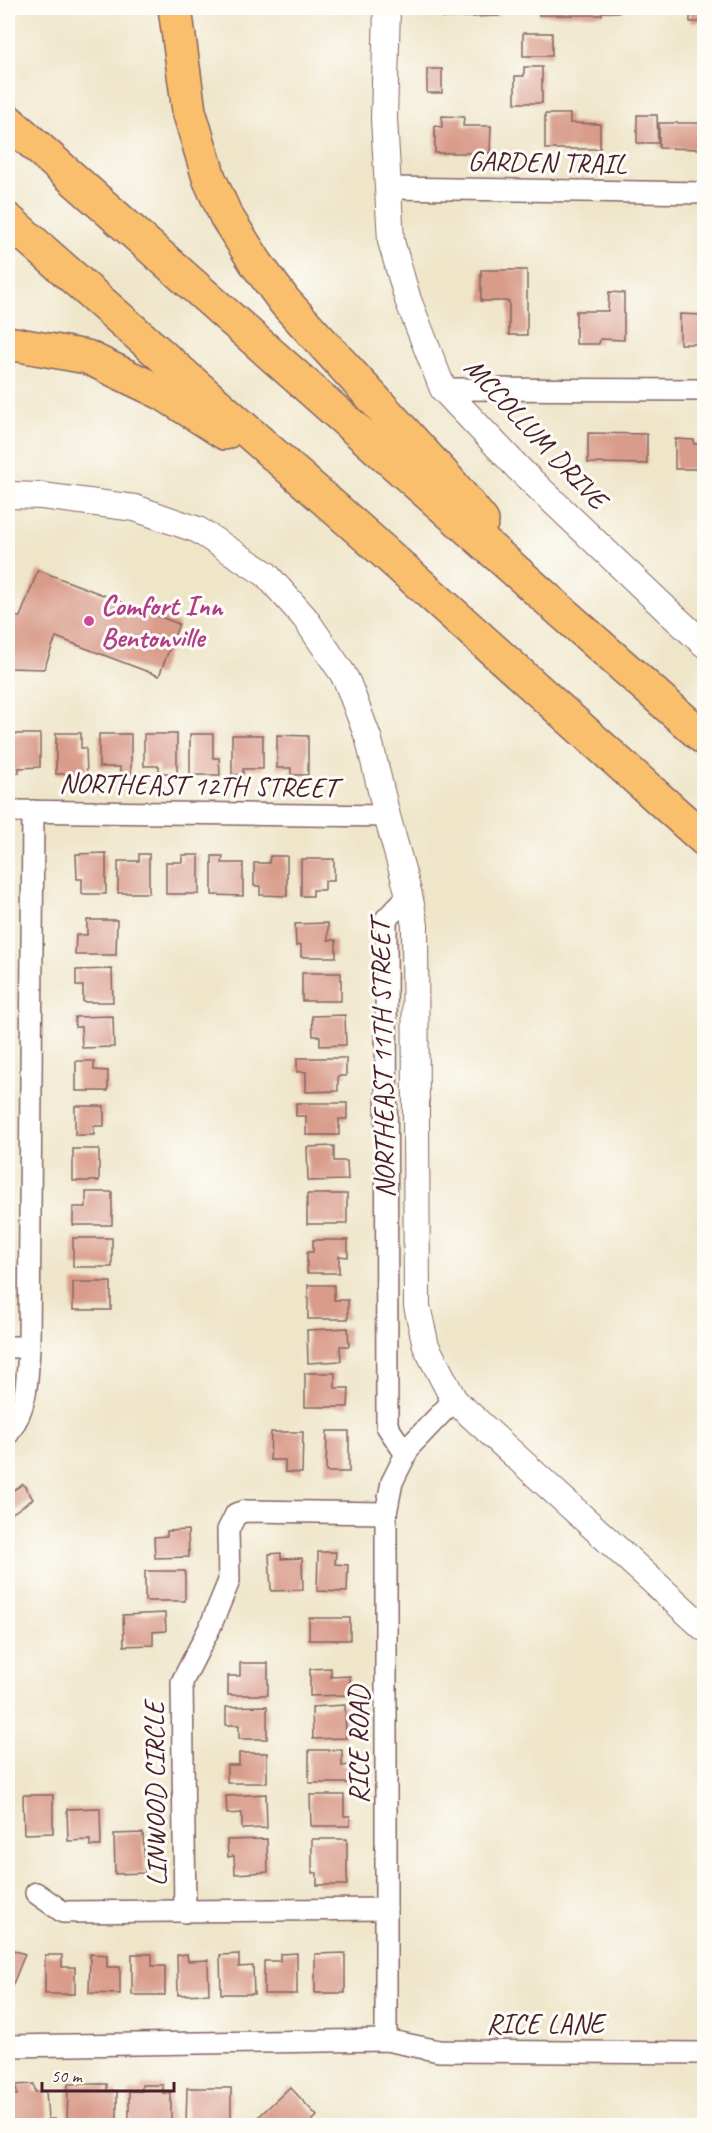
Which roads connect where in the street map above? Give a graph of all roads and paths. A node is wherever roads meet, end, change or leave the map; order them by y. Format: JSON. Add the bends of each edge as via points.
{"nodes":[{"id":1,"x":175,"y":8,"type":"edge"},
{"id":2,"x":387,"y":8,"type":"edge"},
{"id":3,"x":8,"y":120,"type":"edge"},
{"id":4,"x":388,"y":188,"type":"junction"},
{"id":5,"x":705,"y":193,"type":"edge"},
{"id":6,"x":8,"y":220,"type":"edge"},
{"id":7,"x":8,"y":343,"type":"edge"},
{"id":8,"x":444,"y":389,"type":"junction"},
{"id":9,"x":705,"y":390,"type":"edge"},
{"id":10,"x":8,"y":495,"type":"edge"},
{"id":11,"x":363,"y":533,"type":"junction"},
{"id":12,"x":539,"y":593,"type":"junction"},
{"id":13,"x":705,"y":644,"type":"edge"},
{"id":14,"x":705,"y":738,"type":"edge"},
{"id":15,"x":8,"y":811,"type":"edge"},
{"id":16,"x":33,"y":811,"type":"junction"},
{"id":17,"x":387,"y":816,"type":"junction"},
{"id":18,"x":705,"y":839,"type":"edge"},
{"id":19,"x":409,"y":896,"type":"junction"},
{"id":20,"x":8,"y":1347,"type":"edge"},
{"id":21,"x":29,"y":1347,"type":"junction"},
{"id":22,"x":454,"y":1400,"type":"junction"},
{"id":23,"x":8,"y":1434,"type":"edge"},
{"id":24,"x":405,"y":1453,"type":"junction"},
{"id":25,"x":386,"y":1513,"type":"junction"},
{"id":26,"x":705,"y":1628,"type":"edge"},
{"id":27,"x":36,"y":1893,"type":"dead end"},
{"id":28,"x":386,"y":1909,"type":"junction"},
{"id":29,"x":185,"y":1912,"type":"junction"},
{"id":30,"x":386,"y":2040,"type":"junction"},
{"id":31,"x":8,"y":2046,"type":"edge"},
{"id":32,"x":705,"y":2053,"type":"edge"}],
"edges":[{"from":1,"to":12,"type":"highway","via":[[189,111],[209,178],[226,216],[285,302],[449,481]]},
{"from":2,"to":4,"type":"street","name":"MCCOLLUM DRIVE","via":[[384,119]]},
{"from":3,"to":12,"type":"highway"},
{"from":4,"to":5,"type":"street","name":"GARDEN TRAIL"},
{"from":4,"to":8,"type":"street","name":"MCCOLLUM DRIVE","via":[[391,241],[408,300]]},
{"from":6,"to":11,"type":"highway"},
{"from":7,"to":11,"type":"highway","via":[[87,357],[164,394],[264,459]]},
{"from":8,"to":9,"type":"street"},
{"from":8,"to":13,"type":"street","name":"MCCOLLUM DRIVE","via":[[518,468]]},
{"from":10,"to":17,"type":"street","name":"NORTHEAST 11TH STREET","via":[[135,508],[198,530],[267,574],[305,618],[344,674],[369,740]]},
{"from":11,"to":18,"type":"highway"},
{"from":12,"to":14,"type":"highway"},
{"from":15,"to":16,"type":"street","name":"NORTHEAST 12TH STREET"},
{"from":16,"to":17,"type":"street","name":"NORTHEAST 12TH STREET"},
{"from":16,"to":21,"type":"street"},
{"from":17,"to":19,"type":"street","name":"NORTHEAST 11TH STREET"},
{"from":19,"to":22,"type":"street","name":"NORTHEAST 11TH STREET","via":[[415,925],[417,1306],[426,1346]]},
{"from":19,"to":24,"type":"street","via":[[386,920],[387,1426]]},
{"from":20,"to":21,"type":"street"},
{"from":21,"to":23,"type":"street","via":[[26,1397]]},
{"from":22,"to":24,"type":"street","name":"RICE ROAD"},
{"from":22,"to":26,"type":"street","name":"NORTHEAST 11TH STREET"},
{"from":24,"to":25,"type":"street","name":"RICE ROAD"},
{"from":25,"to":28,"type":"street","name":"RICE ROAD"},
{"from":25,"to":29,"type":"street","name":"LINWOOD CIRCLE","via":[[236,1514],[228,1530],[229,1581],[182,1682]]},
{"from":27,"to":29,"type":"street","via":[[63,1912]]},
{"from":28,"to":29,"type":"street"},
{"from":28,"to":30,"type":"street","name":"RICE ROAD"},
{"from":30,"to":31,"type":"street","name":"RICE LANE"},
{"from":30,"to":32,"type":"street","name":"RICE LANE","via":[[439,2051]]}]}
